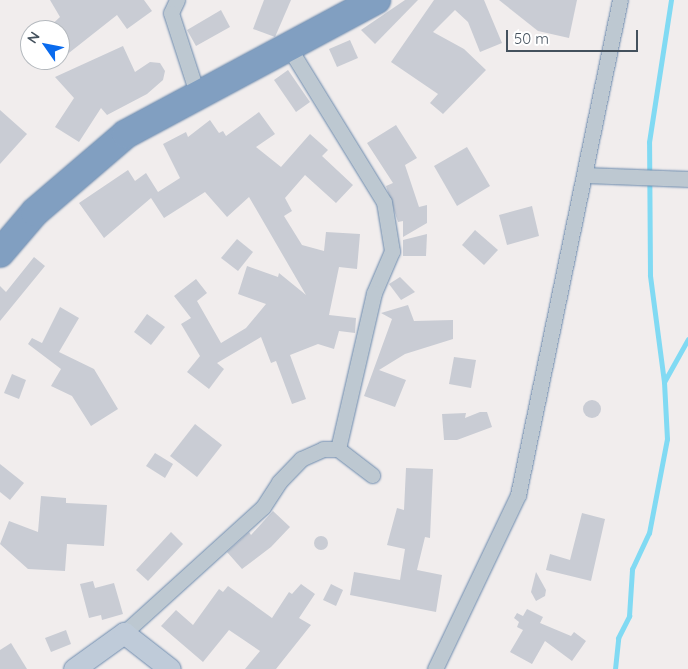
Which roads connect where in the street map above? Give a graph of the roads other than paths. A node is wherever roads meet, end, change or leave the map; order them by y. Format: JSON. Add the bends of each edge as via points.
{"nodes":[{"id":1,"x":177,"y":0,"type":"edge"},
{"id":2,"x":376,"y":0,"type":"edge"},
{"id":3,"x":620,"y":0,"type":"edge"},
{"id":4,"x":288,"y":46,"type":"junction"},
{"id":5,"x":198,"y":93,"type":"junction"},
{"id":6,"x":586,"y":175,"type":"junction"},
{"id":7,"x":688,"y":179,"type":"edge"},
{"id":8,"x":0,"y":253,"type":"edge"},
{"id":9,"x":338,"y":449,"type":"junction"},
{"id":10,"x":372,"y":475,"type":"dead end"},
{"id":11,"x":124,"y":633,"type":"junction"},
{"id":12,"x":74,"y":669,"type":"edge"},
{"id":13,"x":170,"y":669,"type":"edge"},
{"id":14,"x":435,"y":669,"type":"edge"}],
"edges":[{"from":1,"to":5,"type":"street","via":[[171,13]]},
{"from":2,"to":4,"type":"highway"},
{"from":3,"to":6,"type":"street"},
{"from":4,"to":5,"type":"highway"},
{"from":4,"to":9,"type":"street","via":[[384,202],[392,251],[374,293]]},
{"from":5,"to":8,"type":"highway","via":[[126,134],[34,212]]},
{"from":6,"to":7,"type":"street"},
{"from":6,"to":14,"type":"street","via":[[518,495]]},
{"from":9,"to":10,"type":"street"},
{"from":9,"to":11,"type":"street","via":[[323,449],[301,459],[279,482],[263,507],[222,540]]},
{"from":11,"to":12,"type":"street"},
{"from":11,"to":13,"type":"street"}]}
